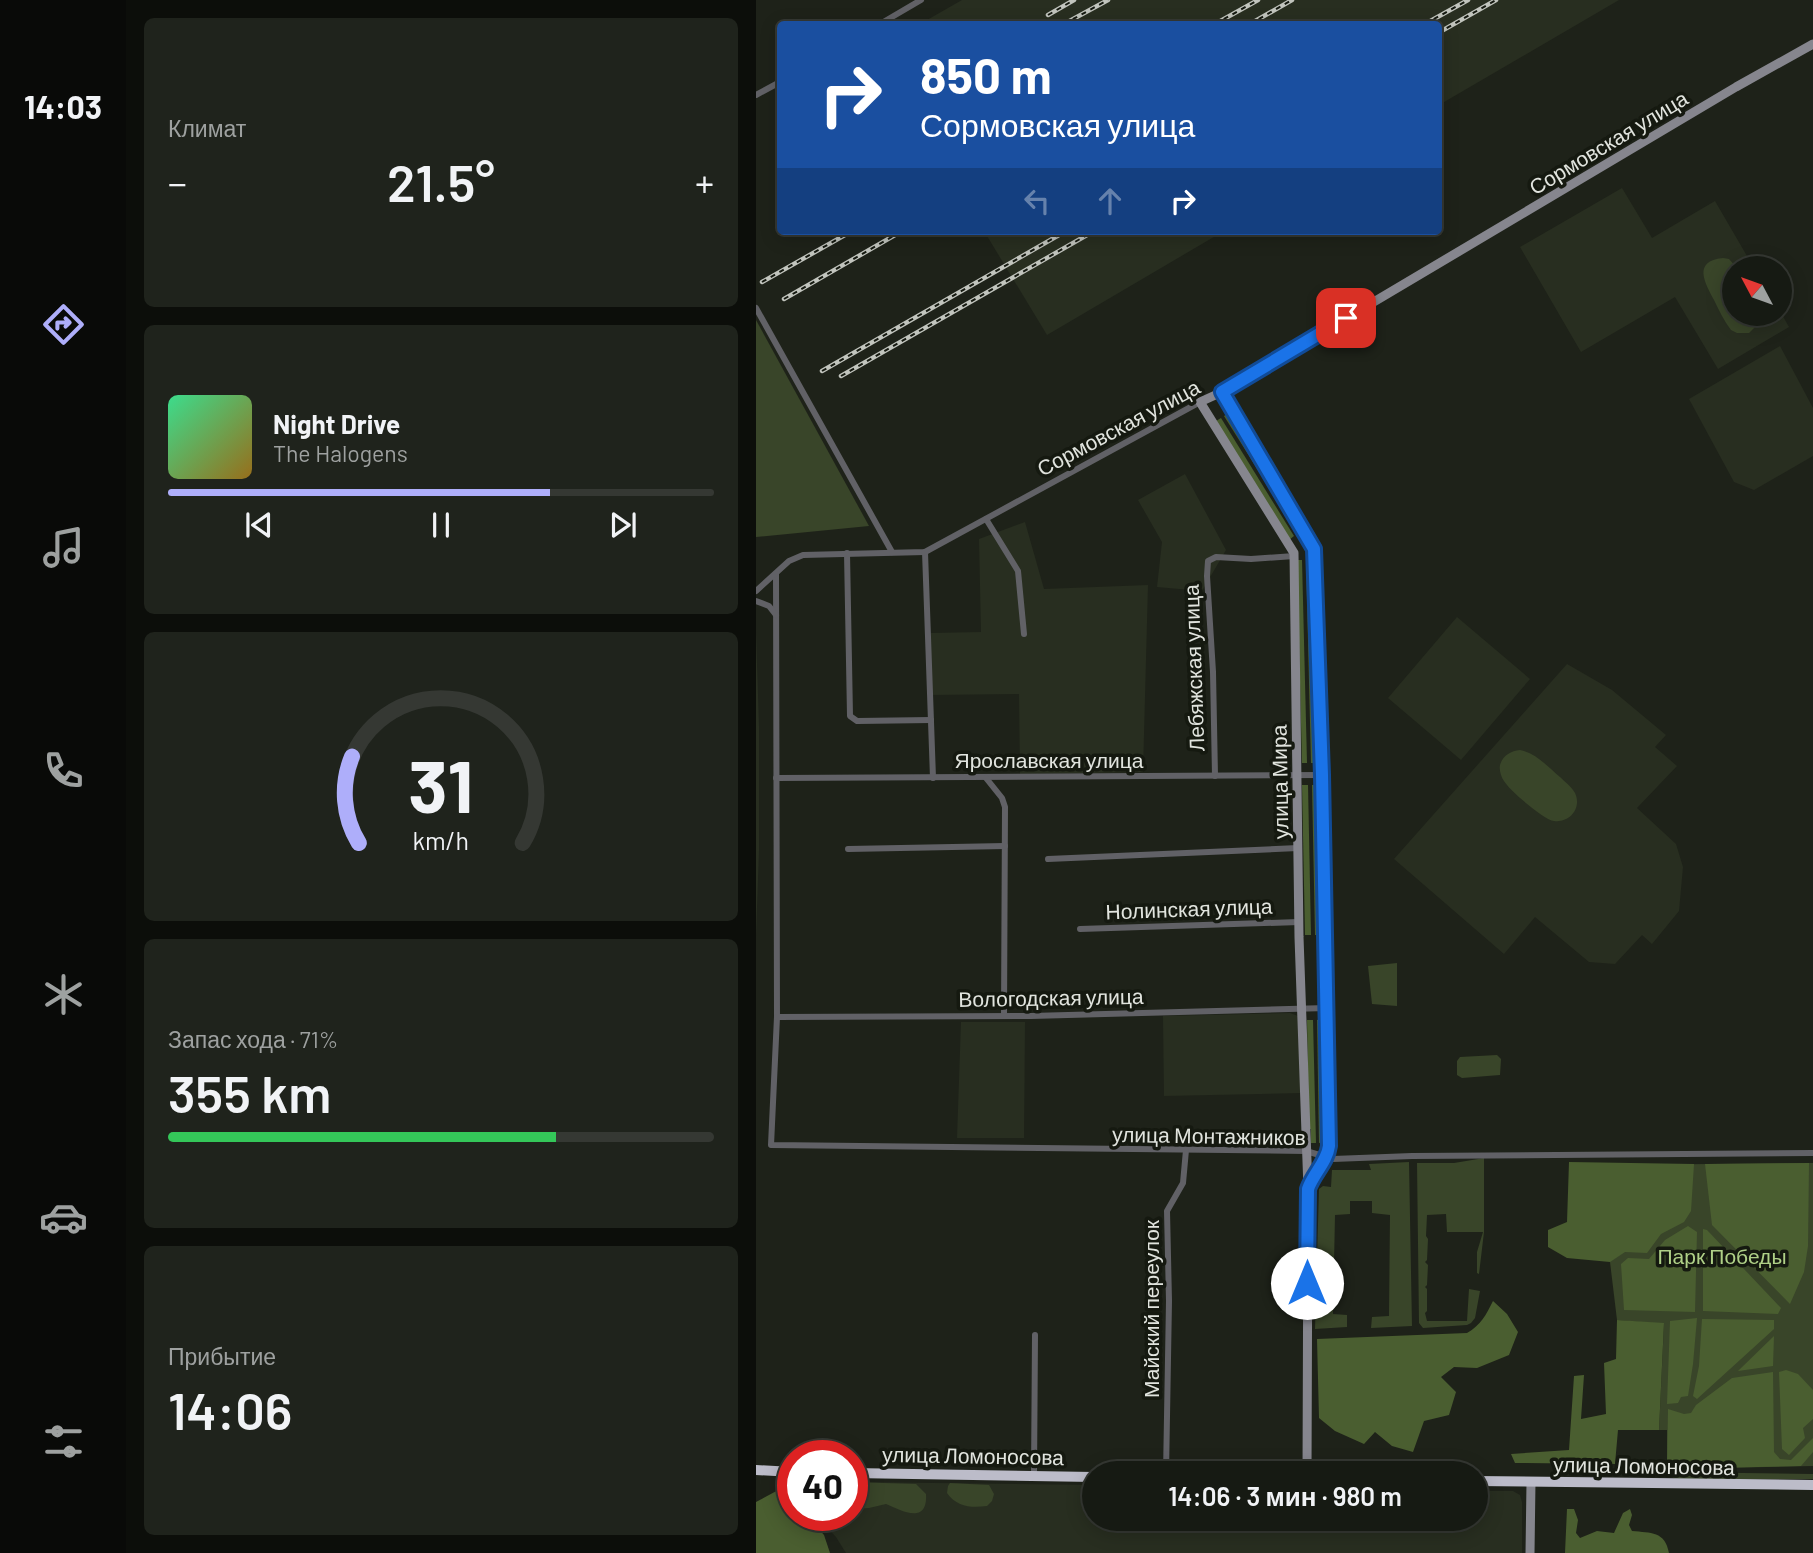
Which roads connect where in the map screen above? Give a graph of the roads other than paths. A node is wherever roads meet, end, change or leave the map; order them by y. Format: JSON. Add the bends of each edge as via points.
{"nodes":[{"id":1,"x":918,"y":1,"type":"edge"},
{"id":2,"x":885,"y":21,"type":"edge"},
{"id":3,"x":1812,"y":46,"type":"edge"},
{"id":4,"x":777,"y":84,"type":"edge"},
{"id":5,"x":756,"y":95,"type":"edge"},
{"id":6,"x":756,"y":308,"type":"edge"},
{"id":7,"x":1222,"y":392,"type":"junction"},
{"id":8,"x":1200,"y":402,"type":"junction"},
{"id":9,"x":986,"y":519,"type":"junction"},
{"id":10,"x":892,"y":552,"type":"junction"},
{"id":11,"x":925,"y":552,"type":"junction"},
{"id":12,"x":847,"y":553,"type":"junction"},
{"id":13,"x":1294,"y":556,"type":"junction"},
{"id":14,"x":776,"y":574,"type":"junction"},
{"id":15,"x":756,"y":591,"type":"edge"},
{"id":16,"x":756,"y":601,"type":"edge"},
{"id":17,"x":776,"y":615,"type":"junction"},
{"id":18,"x":1024,"y":634,"type":"dead end"},
{"id":19,"x":931,"y":720,"type":"junction"},
{"id":20,"x":1297,"y":775,"type":"junction"},
{"id":21,"x":1322,"y":775,"type":"junction"},
{"id":22,"x":1215,"y":776,"type":"junction"},
{"id":23,"x":776,"y":778,"type":"junction"},
{"id":24,"x":933,"y":778,"type":"junction"},
{"id":25,"x":986,"y":778,"type":"junction"},
{"id":26,"x":1005,"y":846,"type":"junction"},
{"id":27,"x":1298,"y":848,"type":"junction"},
{"id":28,"x":848,"y":849,"type":"dead end"},
{"id":29,"x":1048,"y":859,"type":"dead end"},
{"id":30,"x":1299,"y":922,"type":"junction"},
{"id":31,"x":1080,"y":929,"type":"dead end"},
{"id":32,"x":1327,"y":1008,"type":"junction"},
{"id":33,"x":1301,"y":1009,"type":"junction"},
{"id":34,"x":1004,"y":1016,"type":"junction"},
{"id":35,"x":777,"y":1017,"type":"junction"},
{"id":36,"x":1186,"y":1150,"type":"junction"},
{"id":37,"x":1306,"y":1151,"type":"junction"},
{"id":38,"x":1813,"y":1153,"type":"edge"},
{"id":39,"x":1325,"y":1158,"type":"junction"},
{"id":40,"x":1308,"y":1189,"type":"junction"},
{"id":41,"x":1035,"y":1335,"type":"dead end"},
{"id":42,"x":1166,"y":1461,"type":"edge"},
{"id":43,"x":1307,"y":1461,"type":"edge"},
{"id":44,"x":756,"y":1471,"type":"edge"},
{"id":45,"x":777,"y":1472,"type":"edge"},
{"id":46,"x":868,"y":1472,"type":"edge"},
{"id":47,"x":1034,"y":1476,"type":"junction"},
{"id":48,"x":1082,"y":1477,"type":"edge"},
{"id":49,"x":1488,"y":1481,"type":"edge"},
{"id":50,"x":1531,"y":1482,"type":"junction"},
{"id":51,"x":1813,"y":1485,"type":"edge"},
{"id":52,"x":1530,"y":1553,"type":"edge"}],
"edges":[{"from":1,"to":2,"type":"street"},
{"from":3,"to":7,"type":"street","name":"Сормовская улица"},
{"from":4,"to":5,"type":"street"},
{"from":6,"to":10,"type":"street"},
{"from":7,"to":8,"type":"street","name":"Сормовская улица"},
{"from":7,"to":21,"type":"street","name":"улица Мира","via":[[1314,549]]},
{"from":8,"to":9,"type":"street","name":"Сормовская улица"},
{"from":8,"to":13,"type":"street","name":"улица Мира"},
{"from":9,"to":11,"type":"street","name":"Сормовская улица"},
{"from":9,"to":18,"type":"street","via":[[1018,571]]},
{"from":10,"to":11,"type":"street","name":"Сормовская улица"},
{"from":10,"to":12,"type":"street","name":"Сормовская улица"},
{"from":11,"to":19,"type":"street"},
{"from":12,"to":14,"type":"street","name":"Сормовская улица","via":[[803,555]]},
{"from":12,"to":19,"type":"street","via":[[850,716],[857,721]]},
{"from":13,"to":20,"type":"street","name":"улица Мира"},
{"from":13,"to":22,"type":"street","name":"Лебяжская улица","via":[[1216,557],[1209,561]]},
{"from":14,"to":15,"type":"street","name":"Сормовская улица"},
{"from":14,"to":17,"type":"street"},
{"from":16,"to":17,"type":"street"},
{"from":17,"to":23,"type":"street"},
{"from":19,"to":24,"type":"street"},
{"from":20,"to":21,"type":"street","name":"Ярославская улица"},
{"from":20,"to":22,"type":"street","name":"Ярославская улица"},
{"from":20,"to":27,"type":"street","name":"улица Мира"},
{"from":21,"to":32,"type":"street","name":"улица Мира"},
{"from":22,"to":25,"type":"street","name":"Ярославская улица"},
{"from":23,"to":24,"type":"street","name":"Ярославская улица"},
{"from":23,"to":35,"type":"street"},
{"from":24,"to":25,"type":"street","name":"Ярославская улица"},
{"from":25,"to":26,"type":"street","via":[[1005,807]]},
{"from":26,"to":28,"type":"street"},
{"from":26,"to":34,"type":"street"},
{"from":27,"to":29,"type":"street"},
{"from":27,"to":30,"type":"street","name":"улица Мира"},
{"from":30,"to":31,"type":"street","name":"Нолинская улица"},
{"from":30,"to":33,"type":"street","name":"улица Мира"},
{"from":32,"to":33,"type":"street","name":"Вологодская улица"},
{"from":32,"to":39,"type":"street","name":"улица Мира","via":[[1329,1146]]},
{"from":33,"to":34,"type":"street","name":"Вологодская улица"},
{"from":33,"to":37,"type":"street","name":"улица Мира"},
{"from":34,"to":35,"type":"street","name":"Вологодская улица"},
{"from":35,"to":36,"type":"street","name":"улица Монтажников","via":[[771,1145]]},
{"from":36,"to":37,"type":"street","name":"улица Монтажников"},
{"from":36,"to":42,"type":"street","name":"Майский переулок","via":[[1183,1183],[1167,1211]]},
{"from":37,"to":39,"type":"street","name":"улица Монтажников"},
{"from":37,"to":40,"type":"street","name":"улица Мира"},
{"from":38,"to":39,"type":"street","name":"улица Монтажников"},
{"from":39,"to":40,"type":"street","name":"улица Мира"},
{"from":40,"to":43,"type":"street","name":"улица Мира"},
{"from":41,"to":47,"type":"street"},
{"from":44,"to":45,"type":"highway"},
{"from":46,"to":47,"type":"highway","name":"улица Ломоносова"},
{"from":47,"to":48,"type":"highway","name":"улица Ломоносова"},
{"from":49,"to":50,"type":"highway","name":"улица Ломоносова"},
{"from":50,"to":51,"type":"highway","name":"улица Ломоносова"},
{"from":50,"to":52,"type":"street"}]}
